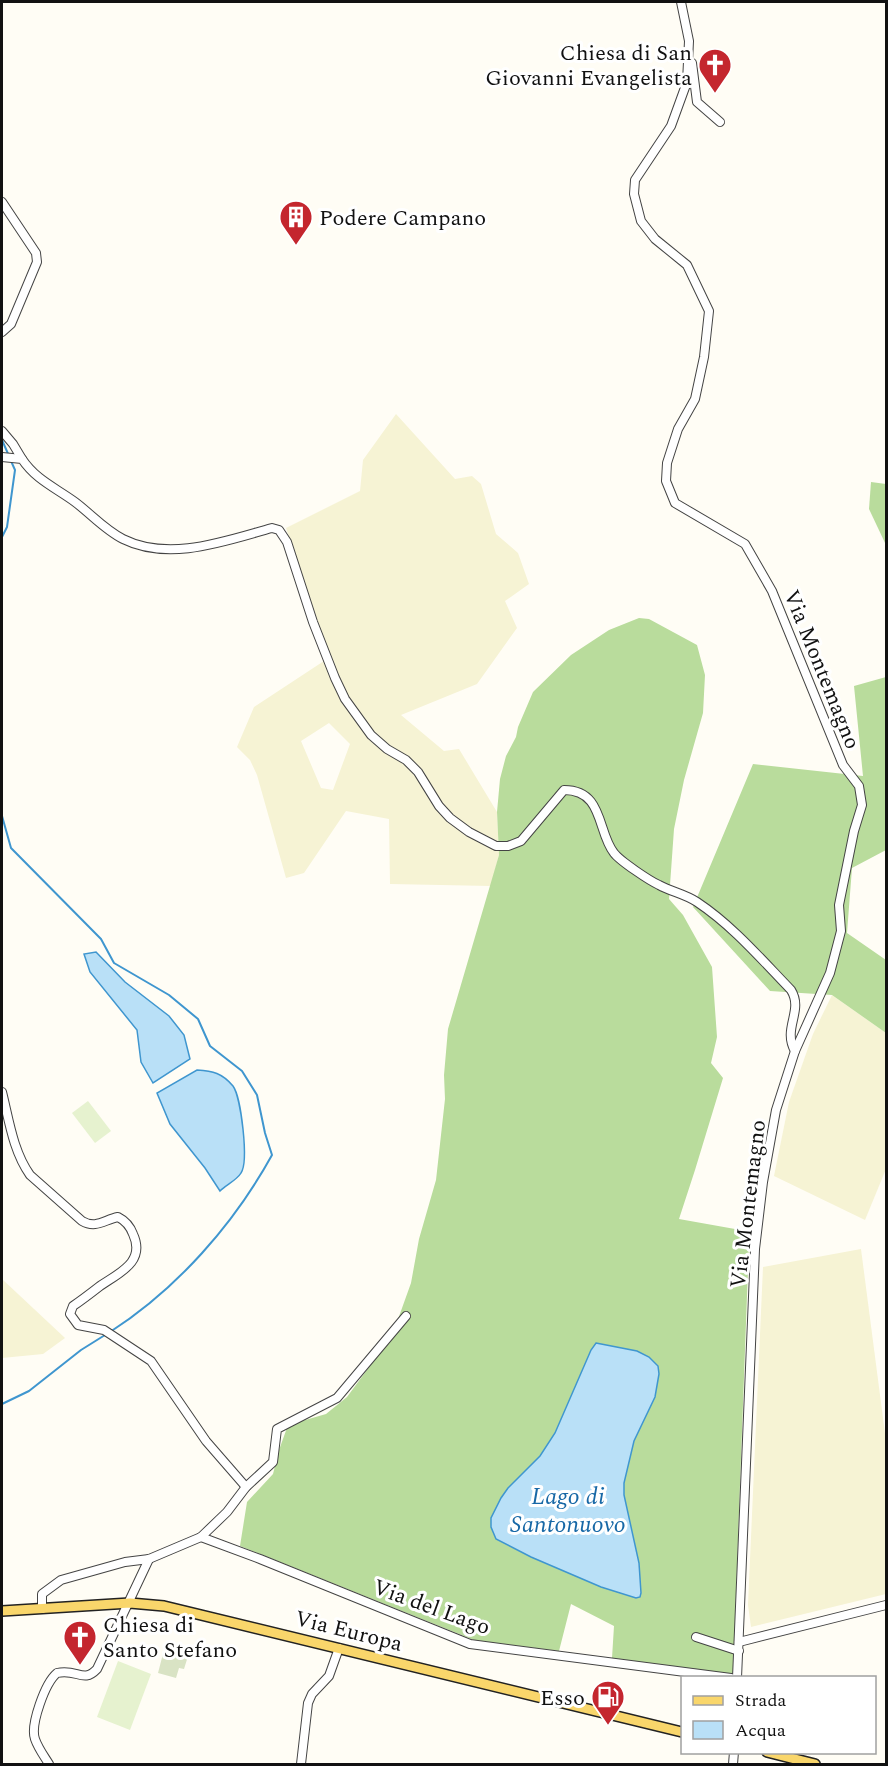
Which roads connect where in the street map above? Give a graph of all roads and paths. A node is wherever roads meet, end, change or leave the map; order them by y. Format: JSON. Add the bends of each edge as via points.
{"nodes":[{"id":1,"x":681,"y":2,"type":"edge"},
{"id":2,"x":689,"y":41,"type":"junction"},
{"id":3,"x":720,"y":122,"type":"dead end"},
{"id":4,"x":2,"y":202,"type":"edge"},
{"id":5,"x":2,"y":332,"type":"edge"},
{"id":6,"x":2,"y":431,"type":"edge"},
{"id":7,"x":2,"y":457,"type":"edge"},
{"id":8,"x":22,"y":459,"type":"junction"},
{"id":9,"x":795,"y":1051,"type":"junction"},
{"id":10,"x":2,"y":1092,"type":"edge"},
{"id":11,"x":406,"y":1316,"type":"dead end"},
{"id":12,"x":246,"y":1487,"type":"junction"},
{"id":13,"x":201,"y":1537,"type":"junction"},
{"id":14,"x":149,"y":1559,"type":"junction"},
{"id":15,"x":130,"y":1603,"type":"junction"},
{"id":16,"x":886,"y":1605,"type":"edge"},
{"id":17,"x":42,"y":1609,"type":"junction"},
{"id":18,"x":2,"y":1611,"type":"edge"},
{"id":19,"x":696,"y":1637,"type":"dead end"},
{"id":20,"x":739,"y":1642,"type":"junction"},
{"id":21,"x":339,"y":1648,"type":"junction"},
{"id":22,"x":739,"y":1651,"type":"junction"},
{"id":23,"x":724,"y":1676,"type":"edge"},
{"id":24,"x":737,"y":1676,"type":"edge"},
{"id":25,"x":681,"y":1732,"type":"edge"},
{"id":26,"x":775,"y":1754,"type":"edge"},
{"id":27,"x":49,"y":1764,"type":"edge"},
{"id":28,"x":301,"y":1764,"type":"edge"},
{"id":29,"x":815,"y":1764,"type":"edge"}],
"edges":[{"from":1,"to":2,"type":"street","name":"Via Montemagno"},
{"from":2,"to":3,"type":"street","via":[[697,102]]},
{"from":2,"to":9,"type":"street","name":"Via Montemagno","via":[[687,82],[671,126],[635,180],[634,194],[641,221],[655,239],[687,265],[709,311],[695,399],[678,429],[667,463],[666,482],[675,503],[745,544],[772,591],[843,765],[859,786],[862,805],[839,905],[841,931],[836,957]]},
{"from":4,"to":5,"type":"street","via":[[36,253],[37,262],[11,324]]},
{"from":6,"to":8,"type":"street"},
{"from":7,"to":8,"type":"street"},
{"from":8,"to":9,"type":"street","via":[[40,479],[121,538],[138,545],[188,549],[272,528],[279,530],[287,542],[313,622],[345,699],[371,735],[418,772],[450,818],[496,846],[508,846],[521,842],[564,790],[587,798],[596,807],[615,855],[658,885],[699,903],[730,927],[791,990],[796,1005],[789,1041]]},
{"from":9,"to":20,"type":"street","name":"Via Montemagno","via":[[776,1110],[755,1249]]},
{"from":10,"to":12,"type":"street","via":[[16,1146],[30,1175],[90,1225],[118,1217],[129,1226],[138,1245],[128,1266],[73,1306],[70,1314],[78,1325],[108,1333],[151,1361],[206,1441]]},
{"from":11,"to":12,"type":"street","via":[[337,1398],[277,1429],[273,1462]]},
{"from":12,"to":13,"type":"street"},
{"from":13,"to":14,"type":"street"},
{"from":13,"to":23,"type":"street","name":"Via del Lago","via":[[470,1644]]},
{"from":14,"to":15,"type":"street"},
{"from":14,"to":17,"type":"street","via":[[61,1580],[42,1594]]},
{"from":15,"to":17,"type":"main road","name":"Via Europa"},
{"from":15,"to":21,"type":"main road","name":"Via Europa","via":[[164,1606]]},
{"from":15,"to":27,"type":"street","via":[[98,1669],[90,1677],[63,1672],[48,1683],[39,1704],[34,1737]]},
{"from":16,"to":20,"type":"street"},
{"from":17,"to":18,"type":"main road","name":"Via Europa"},
{"from":19,"to":22,"type":"street"},
{"from":20,"to":22,"type":"street","name":"Via Montemagno"},
{"from":21,"to":25,"type":"main road","name":"Via Europa"},
{"from":21,"to":28,"type":"street","via":[[329,1676],[308,1703]]},
{"from":22,"to":24,"type":"street","name":"Via Montemagno"},
{"from":26,"to":29,"type":"main road"}]}
